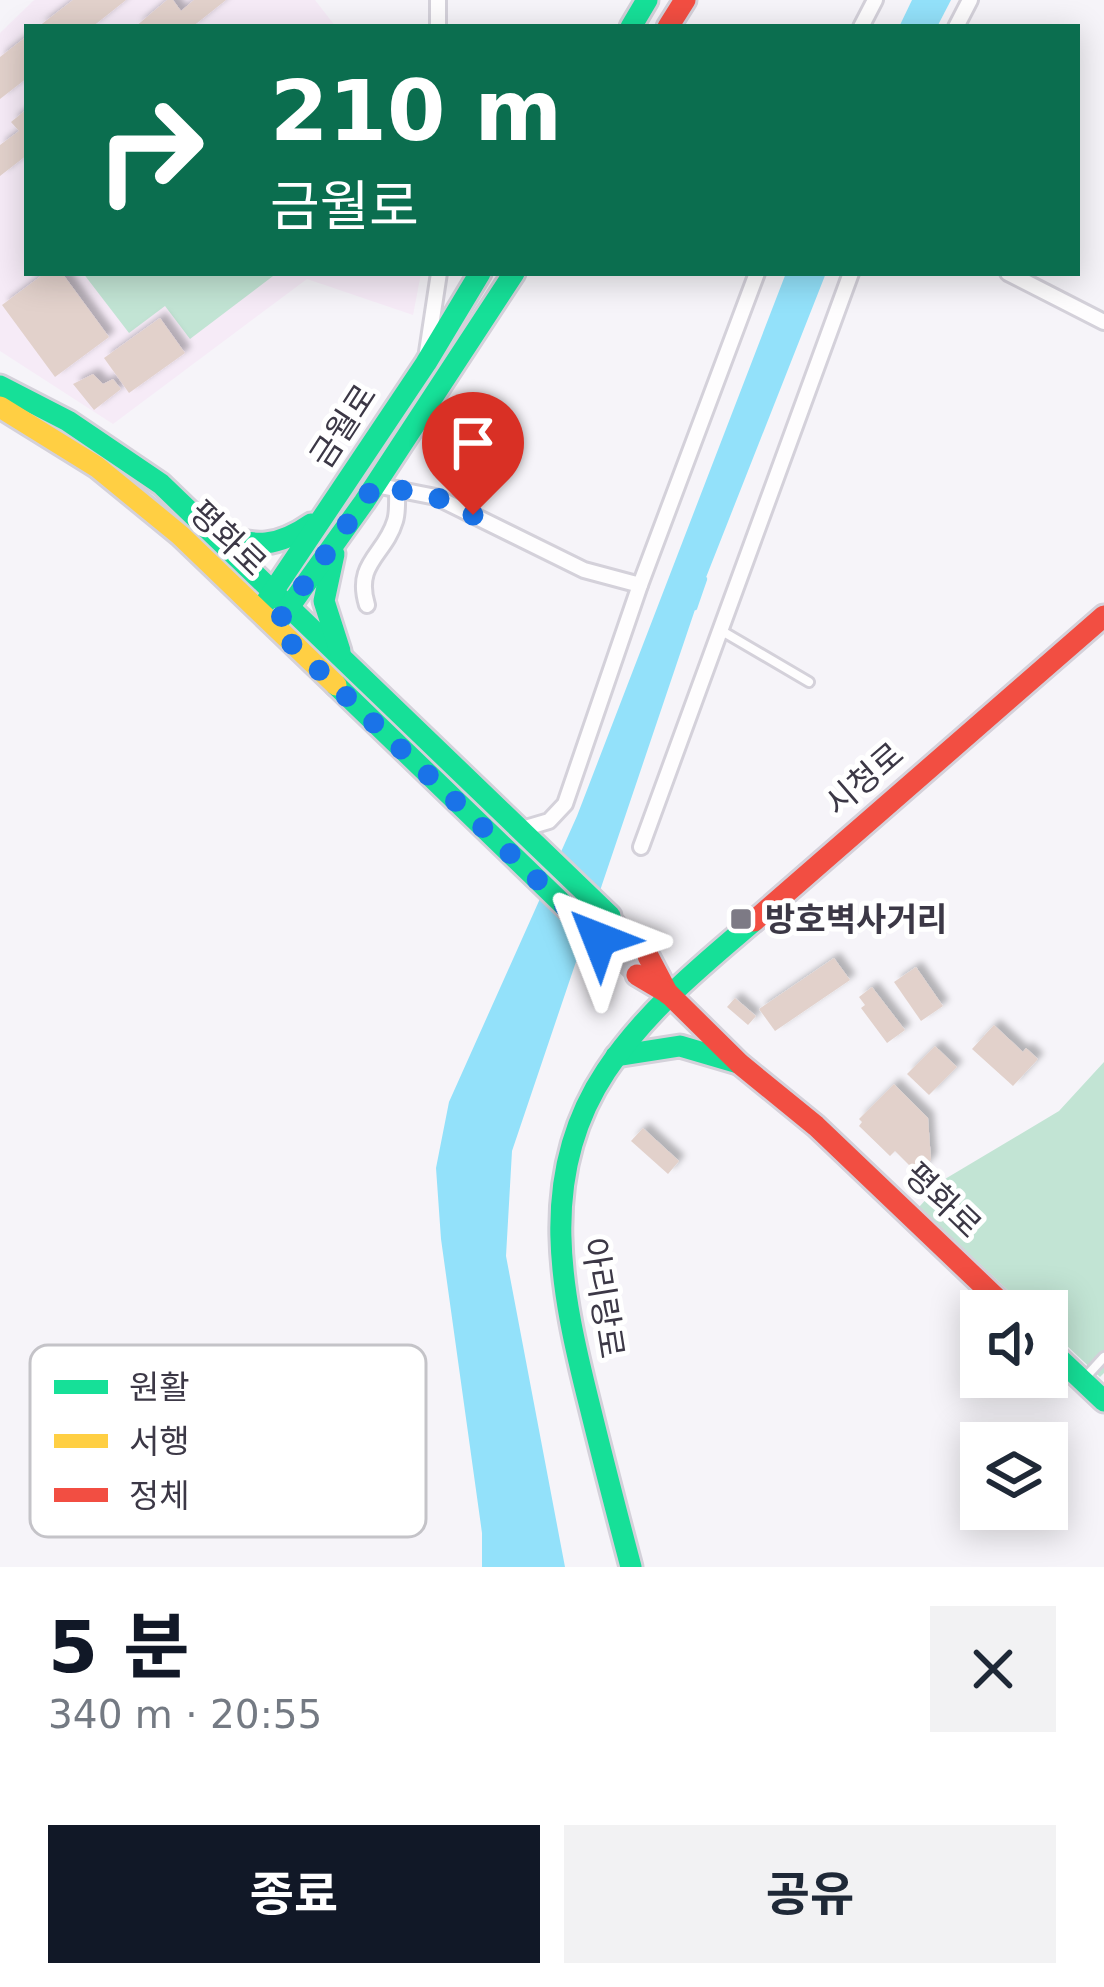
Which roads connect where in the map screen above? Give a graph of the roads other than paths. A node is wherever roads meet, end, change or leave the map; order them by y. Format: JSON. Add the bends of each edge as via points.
{"nodes":[{"id":1,"x":439,"y":276,"type":"edge"},
{"id":2,"x":478,"y":276,"type":"edge"},
{"id":3,"x":512,"y":276,"type":"edge"},
{"id":4,"x":757,"y":276,"type":"edge"},
{"id":5,"x":850,"y":276,"type":"edge"},
{"id":6,"x":1014,"y":276,"type":"edge"},
{"id":7,"x":1104,"y":322,"type":"edge"},
{"id":8,"x":426,"y":363,"type":"junction"},
{"id":9,"x":0,"y":386,"type":"edge"},
{"id":10,"x":0,"y":407,"type":"edge"},
{"id":11,"x":386,"y":487,"type":"junction"},
{"id":12,"x":321,"y":517,"type":"junction"},
{"id":13,"x":210,"y":531,"type":"junction"},
{"id":14,"x":338,"y":537,"type":"junction"},
{"id":15,"x":640,"y":585,"type":"junction"},
{"id":16,"x":282,"y":600,"type":"junction"},
{"id":17,"x":367,"y":605,"type":"dead end"},
{"id":18,"x":1104,"y":616,"type":"edge"},
{"id":19,"x":266,"y":619,"type":"junction"},
{"id":20,"x":720,"y":631,"type":"junction"},
{"id":21,"x":346,"y":662,"type":"junction"},
{"id":22,"x":809,"y":682,"type":"dead end"},
{"id":23,"x":522,"y":829,"type":"junction"},
{"id":24,"x":641,"y":847,"type":"dead end"},
{"id":25,"x":610,"y":916,"type":"tunnel mouth"},
{"id":26,"x":599,"y":939,"type":"tunnel mouth"},
{"id":27,"x":643,"y":965,"type":"tunnel mouth"},
{"id":28,"x":669,"y":994,"type":"junction"},
{"id":29,"x":616,"y":1056,"type":"junction"},
{"id":30,"x":740,"y":1064,"type":"junction"},
{"id":31,"x":988,"y":1290,"type":"edge"},
{"id":32,"x":1104,"y":1357,"type":"edge"},
{"id":33,"x":1068,"y":1367,"type":"edge"},
{"id":34,"x":1082,"y":1381,"type":"junction"},
{"id":35,"x":1104,"y":1401,"type":"edge"},
{"id":36,"x":631,"y":1567,"type":"edge"}],
"edges":[{"from":1,"to":8,"type":"street"},
{"from":2,"to":8,"type":"main road","name":"금월로"},
{"from":3,"to":11,"type":"main road","name":"금월로"},
{"from":4,"to":15,"type":"street"},
{"from":5,"to":20,"type":"street"},
{"from":6,"to":7,"type":"street"},
{"from":8,"to":12,"type":"main road","name":"금월로"},
{"from":9,"to":13,"type":"main road","name":"평화로","via":[[109,447]]},
{"from":10,"to":19,"type":"main road","name":"평화로","via":[[97,466]]},
{"from":11,"to":14,"type":"main road","name":"금월로"},
{"from":11,"to":15,"type":"street","via":[[436,497],[584,570]]},
{"from":11,"to":17,"type":"street","via":[[395,522],[369,562]]},
{"from":12,"to":13,"type":"main road","via":[[268,547]]},
{"from":12,"to":16,"type":"main road","name":"금월로"},
{"from":13,"to":16,"type":"main road","name":"평화로"},
{"from":14,"to":16,"type":"main road","name":"금월로"},
{"from":14,"to":21,"type":"main road","via":[[325,601]]},
{"from":15,"to":23,"type":"street","via":[[566,803]]},
{"from":16,"to":19,"type":"main road","name":"금월로"},
{"from":16,"to":21,"type":"main road","name":"평화로"},
{"from":18,"to":28,"type":"main road","name":"시청로"},
{"from":19,"to":26,"type":"main road","name":"평화로"},
{"from":20,"to":22,"type":"lane"},
{"from":20,"to":24,"type":"street"},
{"from":21,"to":23,"type":"main road","name":"평화로"},
{"from":23,"to":25,"type":"main road","name":"평화로"},
{"from":27,"to":28,"type":"main road","name":"평화로"},
{"from":28,"to":29,"type":"main road","name":"아리랑로"},
{"from":28,"to":30,"type":"main road","name":"평화로"},
{"from":29,"to":30,"type":"main road","via":[[680,1046]]},
{"from":29,"to":36,"type":"main road","name":"아리랑로","via":[[568,1152],[557,1245],[568,1323]]},
{"from":30,"to":31,"type":"main road","name":"평화로"},
{"from":32,"to":34,"type":"lane"},
{"from":33,"to":34,"type":"main road"},
{"from":34,"to":35,"type":"main road"}]}
